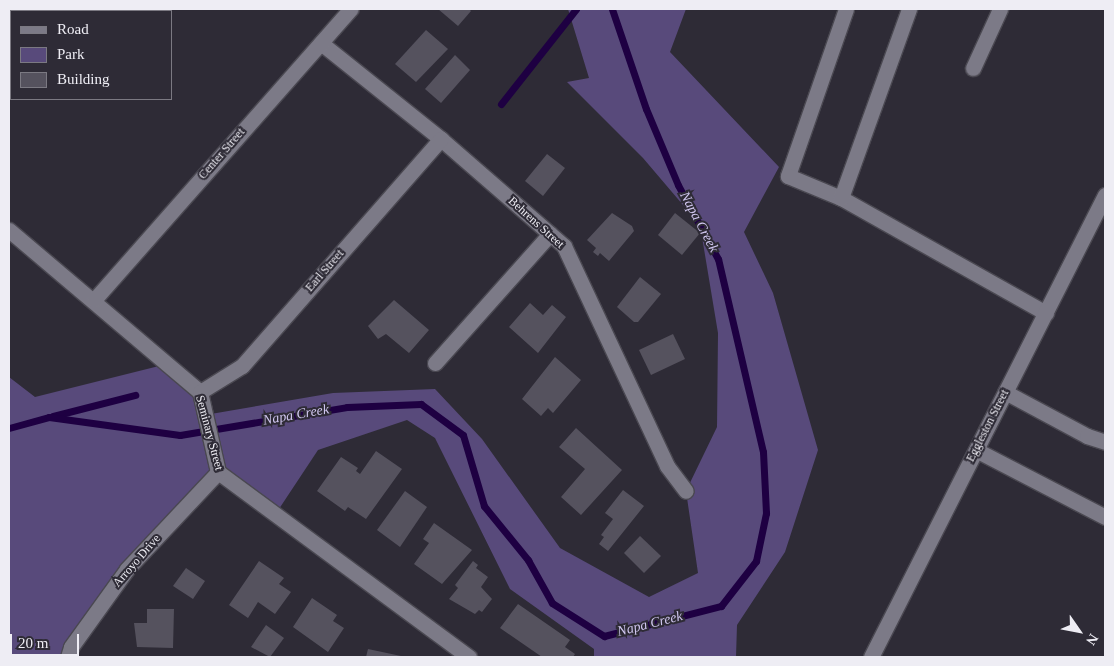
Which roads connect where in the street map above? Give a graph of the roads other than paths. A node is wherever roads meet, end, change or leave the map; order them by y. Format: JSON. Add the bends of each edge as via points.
{"nodes":[{"id":1,"x":351,"y":9,"type":"edge"},
{"id":2,"x":846,"y":9,"type":"edge"},
{"id":3,"x":909,"y":9,"type":"edge"},
{"id":4,"x":1000,"y":9,"type":"edge"},
{"id":5,"x":321,"y":43,"type":"junction"},
{"id":6,"x":973,"y":68,"type":"dead end"},
{"id":7,"x":441,"y":139,"type":"junction"},
{"id":8,"x":1105,"y":195,"type":"edge"},
{"id":9,"x":841,"y":198,"type":"junction"},
{"id":10,"x":9,"y":230,"type":"edge"},
{"id":11,"x":550,"y":234,"type":"junction"},
{"id":12,"x":94,"y":300,"type":"junction"},
{"id":13,"x":1046,"y":313,"type":"junction"},
{"id":14,"x":435,"y":363,"type":"dead end"},
{"id":15,"x":1005,"y":392,"type":"junction"},
{"id":16,"x":201,"y":397,"type":"junction"},
{"id":17,"x":1105,"y":442,"type":"edge"},
{"id":18,"x":976,"y":450,"type":"junction"},
{"id":19,"x":216,"y":465,"type":"junction"},
{"id":20,"x":686,"y":491,"type":"dead end"},
{"id":21,"x":1105,"y":517,"type":"edge"},
{"id":22,"x":68,"y":657,"type":"edge"},
{"id":23,"x":468,"y":657,"type":"edge"},
{"id":24,"x":871,"y":657,"type":"edge"}],
"edges":[{"from":1,"to":5,"type":"street","name":"Center Street"},
{"from":2,"to":9,"type":"street","via":[[788,176]]},
{"from":3,"to":9,"type":"street"},
{"from":4,"to":6,"type":"street"},
{"from":5,"to":7,"type":"street","name":"Behrens Street"},
{"from":5,"to":12,"type":"street","name":"Center Street"},
{"from":7,"to":11,"type":"street","name":"Behrens Street"},
{"from":7,"to":16,"type":"street","name":"Earl Street","via":[[242,366]]},
{"from":8,"to":13,"type":"street","name":"Eggleston Street"},
{"from":9,"to":13,"type":"street"},
{"from":10,"to":12,"type":"street","name":"Seminary Street"},
{"from":11,"to":14,"type":"street"},
{"from":11,"to":20,"type":"street","name":"Behrens Street","via":[[564,246],[668,466]]},
{"from":12,"to":16,"type":"street","name":"Seminary Street"},
{"from":13,"to":15,"type":"street","name":"Eggleston Street"},
{"from":15,"to":17,"type":"street","via":[[1087,436]]},
{"from":15,"to":18,"type":"street","name":"Eggleston Street"},
{"from":16,"to":19,"type":"street","name":"Seminary Street"},
{"from":18,"to":21,"type":"street"},
{"from":18,"to":24,"type":"street","name":"Eggleston Street"},
{"from":19,"to":22,"type":"street","name":"Arroyo Drive","via":[[126,569],[71,647]]},
{"from":19,"to":23,"type":"street","name":"Seminary Street"}]}
